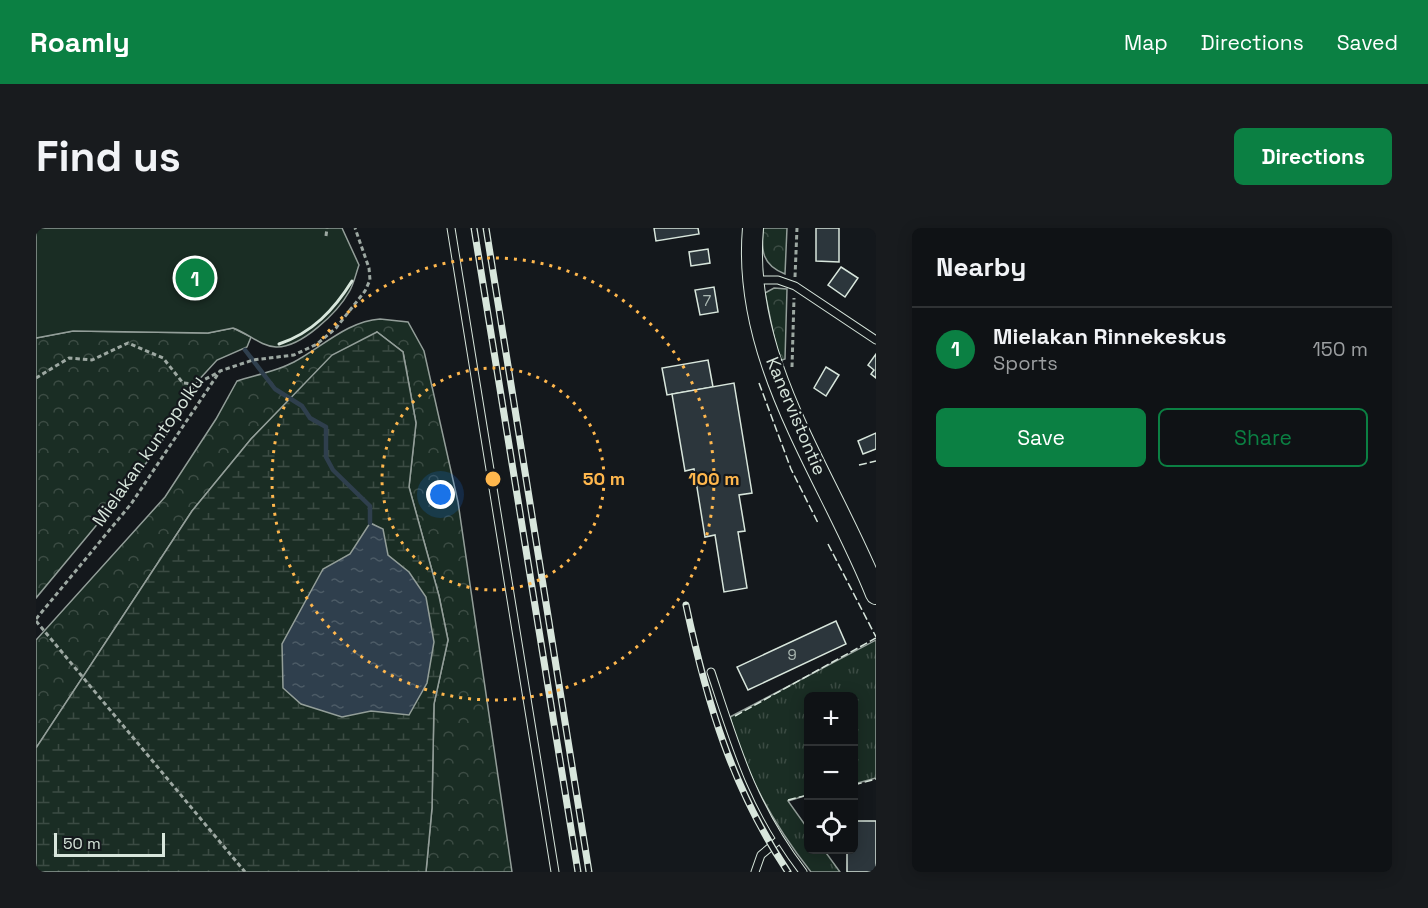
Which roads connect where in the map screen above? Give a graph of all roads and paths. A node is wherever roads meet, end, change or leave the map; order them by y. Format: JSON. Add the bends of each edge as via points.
{"nodes":[{"id":1,"x":327,"y":228,"type":"edge"},
{"id":2,"x":355,"y":228,"type":"edge"},
{"id":3,"x":451,"y":228,"type":"edge"},
{"id":4,"x":753,"y":228,"type":"edge"},
{"id":5,"x":797,"y":228,"type":"edge"},
{"id":6,"x":326,"y":236,"type":"dead end"},
{"id":7,"x":752,"y":280,"type":"junction"},
{"id":8,"x":795,"y":286,"type":"junction"},
{"id":9,"x":876,"y":340,"type":"edge"},
{"id":10,"x":220,"y":371,"type":"junction"},
{"id":11,"x":793,"y":375,"type":"dead end"},
{"id":12,"x":36,"y":378,"type":"edge"},
{"id":13,"x":876,"y":594,"type":"edge"},
{"id":14,"x":36,"y":620,"type":"edge"},
{"id":15,"x":711,"y":672,"type":"dead end"},
{"id":16,"x":778,"y":840,"type":"junction"},
{"id":17,"x":245,"y":872,"type":"edge"},
{"id":18,"x":555,"y":872,"type":"edge"},
{"id":19,"x":755,"y":872,"type":"edge"},
{"id":20,"x":803,"y":872,"type":"edge"}],
"edges":[{"from":1,"to":6,"type":"path"},
{"from":2,"to":10,"type":"path","name":"Mielakan kuntopolku","via":[[370,280],[336,328],[317,344],[294,355],[253,360]]},
{"from":3,"to":18,"type":"lane"},
{"from":4,"to":7,"type":"street","name":"Kanervistontie"},
{"from":5,"to":8,"type":"path"},
{"from":7,"to":8,"type":"lane","via":[[778,280]]},
{"from":7,"to":13,"type":"street","name":"Kanervistontie","via":[[764,341],[779,384]]},
{"from":8,"to":9,"type":"lane"},
{"from":8,"to":11,"type":"path"},
{"from":10,"to":12,"type":"path","via":[[196,384],[183,383],[163,358],[128,343],[92,360],[69,358]]},
{"from":10,"to":14,"type":"path","name":"Mielakan kuntopolku","via":[[131,504]]},
{"from":14,"to":17,"type":"path"},
{"from":15,"to":16,"type":"lane","via":[[743,772]]},
{"from":16,"to":19,"type":"lane","via":[[760,855]]},
{"from":16,"to":20,"type":"lane"}]}
